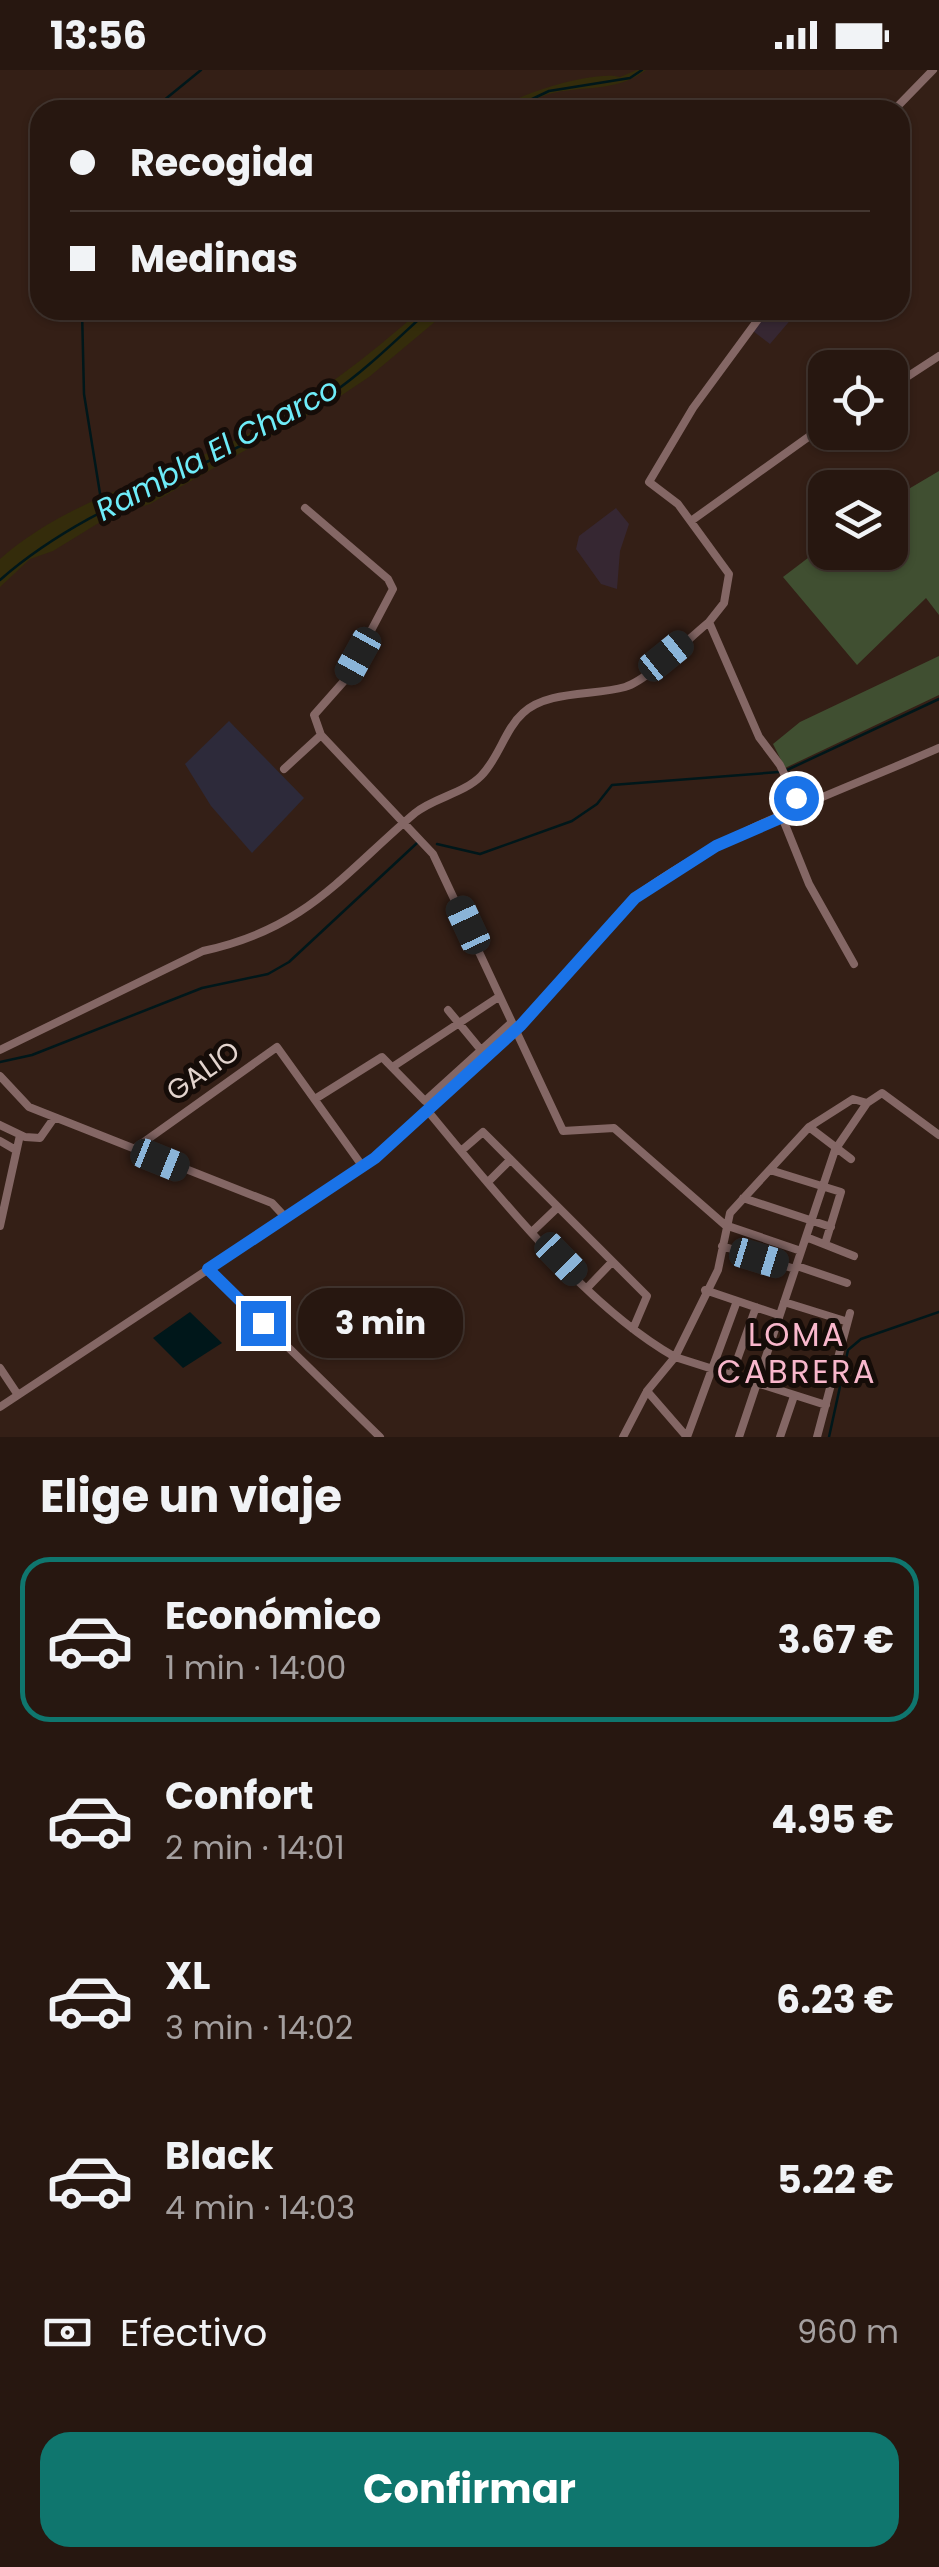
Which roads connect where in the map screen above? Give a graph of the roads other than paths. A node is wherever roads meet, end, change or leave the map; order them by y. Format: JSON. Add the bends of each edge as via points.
{"nodes":[{"id":1,"x":932,"y":70,"type":"edge"},
{"id":2,"x":904,"y":100,"type":"edge"},
{"id":3,"x":758,"y":320,"type":"edge"},
{"id":4,"x":939,"y":356,"type":"edge"},
{"id":5,"x":908,"y":376,"type":"edge"},
{"id":6,"x":808,"y":437,"type":"edge"},
{"id":7,"x":305,"y":508,"type":"dead end"},
{"id":8,"x":691,"y":521,"type":"junction"},
{"id":9,"x":709,"y":622,"type":"junction"},
{"id":10,"x":321,"y":735,"type":"junction"},
{"id":11,"x":939,"y":748,"type":"edge"},
{"id":12,"x":284,"y":769,"type":"dead end"},
{"id":13,"x":801,"y":809,"type":"junction"},
{"id":14,"x":782,"y":817,"type":"junction"},
{"id":15,"x":404,"y":824,"type":"junction"},
{"id":16,"x":854,"y":964,"type":"dead end"},
{"id":17,"x":497,"y":998,"type":"junction"},
{"id":18,"x":448,"y":1010,"type":"dead end"},
{"id":19,"x":458,"y":1022,"type":"junction"},
{"id":20,"x":512,"y":1028,"type":"junction"},
{"id":21,"x":0,"y":1050,"type":"edge"},
{"id":22,"x":481,"y":1050,"type":"junction"},
{"id":23,"x":394,"y":1066,"type":"junction"},
{"id":24,"x":0,"y":1076,"type":"edge"},
{"id":25,"x":315,"y":1099,"type":"junction"},
{"id":26,"x":867,"y":1103,"type":"junction"},
{"id":27,"x":426,"y":1106,"type":"junction"},
{"id":28,"x":54,"y":1118,"type":"junction"},
{"id":29,"x":0,"y":1125,"type":"edge"},
{"id":30,"x":810,"y":1127,"type":"junction"},
{"id":31,"x":20,"y":1135,"type":"junction"},
{"id":32,"x":939,"y":1135,"type":"edge"},
{"id":33,"x":0,"y":1140,"type":"edge"},
{"id":34,"x":14,"y":1149,"type":"junction"},
{"id":35,"x":134,"y":1149,"type":"junction"},
{"id":36,"x":835,"y":1150,"type":"junction"},
{"id":37,"x":461,"y":1151,"type":"junction"},
{"id":38,"x":0,"y":1156,"type":"edge"},
{"id":39,"x":850,"y":1159,"type":"dead end"},
{"id":40,"x":510,"y":1160,"type":"junction"},
{"id":41,"x":12,"y":1165,"type":"junction"},
{"id":42,"x":364,"y":1167,"type":"junction"},
{"id":43,"x":770,"y":1170,"type":"junction"},
{"id":44,"x":488,"y":1182,"type":"junction"},
{"id":45,"x":823,"y":1186,"type":"junction"},
{"id":46,"x":743,"y":1198,"type":"junction"},
{"id":47,"x":557,"y":1208,"type":"junction"},
{"id":48,"x":286,"y":1218,"type":"junction"},
{"id":49,"x":811,"y":1220,"type":"junction"},
{"id":50,"x":725,"y":1225,"type":"junction"},
{"id":51,"x":0,"y":1226,"type":"edge"},
{"id":52,"x":831,"y":1227,"type":"junction"},
{"id":53,"x":534,"y":1230,"type":"junction"},
{"id":54,"x":806,"y":1238,"type":"junction"},
{"id":55,"x":825,"y":1244,"type":"junction"},
{"id":56,"x":722,"y":1246,"type":"junction"},
{"id":57,"x":801,"y":1251,"type":"junction"},
{"id":58,"x":854,"y":1256,"type":"dead end"},
{"id":59,"x":612,"y":1262,"type":"junction"},
{"id":60,"x":796,"y":1268,"type":"junction"},
{"id":61,"x":208,"y":1269,"type":"junction"},
{"id":62,"x":847,"y":1282,"type":"dead end"},
{"id":63,"x":588,"y":1287,"type":"junction"},
{"id":64,"x":705,"y":1290,"type":"junction"},
{"id":65,"x":736,"y":1301,"type":"junction"},
{"id":66,"x":784,"y":1302,"type":"junction"},
{"id":67,"x":756,"y":1306,"type":"junction"},
{"id":68,"x":779,"y":1315,"type":"junction"},
{"id":69,"x":634,"y":1329,"type":"junction"},
{"id":70,"x":675,"y":1357,"type":"junction"},
{"id":71,"x":0,"y":1368,"type":"edge"},
{"id":72,"x":715,"y":1368,"type":"junction"},
{"id":73,"x":732,"y":1374,"type":"junction"},
{"id":74,"x":757,"y":1383,"type":"junction"},
{"id":75,"x":648,"y":1391,"type":"junction"},
{"id":76,"x":18,"y":1395,"type":"junction"},
{"id":77,"x":794,"y":1396,"type":"junction"},
{"id":78,"x":826,"y":1405,"type":"junction"},
{"id":79,"x":0,"y":1407,"type":"edge"},
{"id":80,"x":380,"y":1437,"type":"edge"},
{"id":81,"x":623,"y":1437,"type":"edge"},
{"id":82,"x":687,"y":1437,"type":"edge"},
{"id":83,"x":739,"y":1437,"type":"edge"},
{"id":84,"x":780,"y":1437,"type":"edge"},
{"id":85,"x":817,"y":1437,"type":"edge"}],
"edges":[{"from":1,"to":2,"type":"street"},
{"from":3,"to":8,"type":"street","via":[[649,478]]},
{"from":4,"to":5,"type":"street"},
{"from":6,"to":8,"type":"street"},
{"from":7,"to":10,"type":"street","via":[[393,590],[345,680],[314,716]]},
{"from":8,"to":9,"type":"street","via":[[730,578],[724,604]]},
{"from":9,"to":13,"type":"street","via":[[760,737]]},
{"from":9,"to":15,"type":"street","via":[[628,686],[538,704],[521,714],[471,785],[418,810]]},
{"from":10,"to":12,"type":"street"},
{"from":10,"to":15,"type":"street"},
{"from":11,"to":13,"type":"street"},
{"from":13,"to":14,"type":"street"},
{"from":14,"to":16,"type":"street","via":[[809,884]]},
{"from":14,"to":20,"type":"street","via":[[716,846],[635,898]]},
{"from":15,"to":17,"type":"street","via":[[436,858]]},
{"from":15,"to":21,"type":"street","via":[[326,898],[240,944],[204,951]]},
{"from":17,"to":19,"type":"street"},
{"from":17,"to":20,"type":"street"},
{"from":18,"to":19,"type":"street"},
{"from":19,"to":22,"type":"street"},
{"from":19,"to":23,"type":"street"},
{"from":20,"to":22,"type":"street"},
{"from":20,"to":27,"type":"street"},
{"from":20,"to":50,"type":"street","via":[[564,1131],[614,1128]]},
{"from":22,"to":27,"type":"street"},
{"from":23,"to":25,"type":"street","via":[[382,1057]]},
{"from":23,"to":27,"type":"street"},
{"from":24,"to":28,"type":"street","via":[[29,1107]]},
{"from":25,"to":35,"type":"street","name":"GALIO","via":[[277,1048]]},
{"from":25,"to":42,"type":"street","name":"GALIO"},
{"from":26,"to":30,"type":"street","via":[[853,1099]]},
{"from":26,"to":32,"type":"street","via":[[882,1093]]},
{"from":26,"to":36,"type":"street"},
{"from":27,"to":37,"type":"street"},
{"from":27,"to":42,"type":"street"},
{"from":28,"to":31,"type":"street","via":[[40,1138]]},
{"from":28,"to":35,"type":"street"},
{"from":29,"to":31,"type":"street"},
{"from":30,"to":36,"type":"street"},
{"from":30,"to":43,"type":"street"},
{"from":31,"to":34,"type":"street"},
{"from":33,"to":34,"type":"street"},
{"from":34,"to":41,"type":"street"},
{"from":35,"to":48,"type":"street","via":[[272,1203]]},
{"from":36,"to":39,"type":"street"},
{"from":36,"to":45,"type":"street"},
{"from":37,"to":40,"type":"street","via":[[483,1132]]},
{"from":37,"to":44,"type":"street"},
{"from":38,"to":41,"type":"street"},
{"from":40,"to":44,"type":"street"},
{"from":40,"to":47,"type":"street"},
{"from":41,"to":51,"type":"street"},
{"from":42,"to":48,"type":"street"},
{"from":43,"to":45,"type":"street"},
{"from":43,"to":46,"type":"street"},
{"from":44,"to":53,"type":"street"},
{"from":45,"to":49,"type":"street"},
{"from":45,"to":52,"type":"street","via":[[842,1192]]},
{"from":46,"to":49,"type":"street"},
{"from":46,"to":50,"type":"street"},
{"from":47,"to":53,"type":"street"},
{"from":47,"to":59,"type":"street"},
{"from":48,"to":61,"type":"street"},
{"from":49,"to":52,"type":"street"},
{"from":49,"to":54,"type":"street"},
{"from":50,"to":56,"type":"street"},
{"from":50,"to":57,"type":"street"},
{"from":52,"to":55,"type":"street"},
{"from":53,"to":63,"type":"street"},
{"from":54,"to":55,"type":"street"},
{"from":54,"to":57,"type":"street"},
{"from":55,"to":58,"type":"street"},
{"from":56,"to":60,"type":"street"},
{"from":56,"to":64,"type":"street"},
{"from":57,"to":60,"type":"street"},
{"from":59,"to":63,"type":"street"},
{"from":59,"to":69,"type":"street","via":[[649,1300]]},
{"from":60,"to":62,"type":"street"},
{"from":60,"to":66,"type":"street"},
{"from":61,"to":76,"type":"street"},
{"from":61,"to":80,"type":"street"},
{"from":63,"to":69,"type":"street"},
{"from":64,"to":65,"type":"street"},
{"from":64,"to":70,"type":"street"},
{"from":65,"to":67,"type":"street"},
{"from":65,"to":72,"type":"street"},
{"from":66,"to":68,"type":"street"},
{"from":66,"to":78,"type":"street","via":[[847,1317]]},
{"from":67,"to":68,"type":"street"},
{"from":67,"to":73,"type":"street"},
{"from":68,"to":74,"type":"street"},
{"from":69,"to":70,"type":"street"},
{"from":70,"to":72,"type":"street"},
{"from":70,"to":75,"type":"street"},
{"from":71,"to":76,"type":"street"},
{"from":72,"to":73,"type":"street"},
{"from":72,"to":82,"type":"street"},
{"from":73,"to":74,"type":"street"},
{"from":74,"to":77,"type":"street"},
{"from":74,"to":83,"type":"street"},
{"from":75,"to":81,"type":"street"},
{"from":75,"to":82,"type":"street"},
{"from":76,"to":79,"type":"street"},
{"from":77,"to":78,"type":"street"},
{"from":77,"to":84,"type":"street"},
{"from":78,"to":85,"type":"street"}]}
